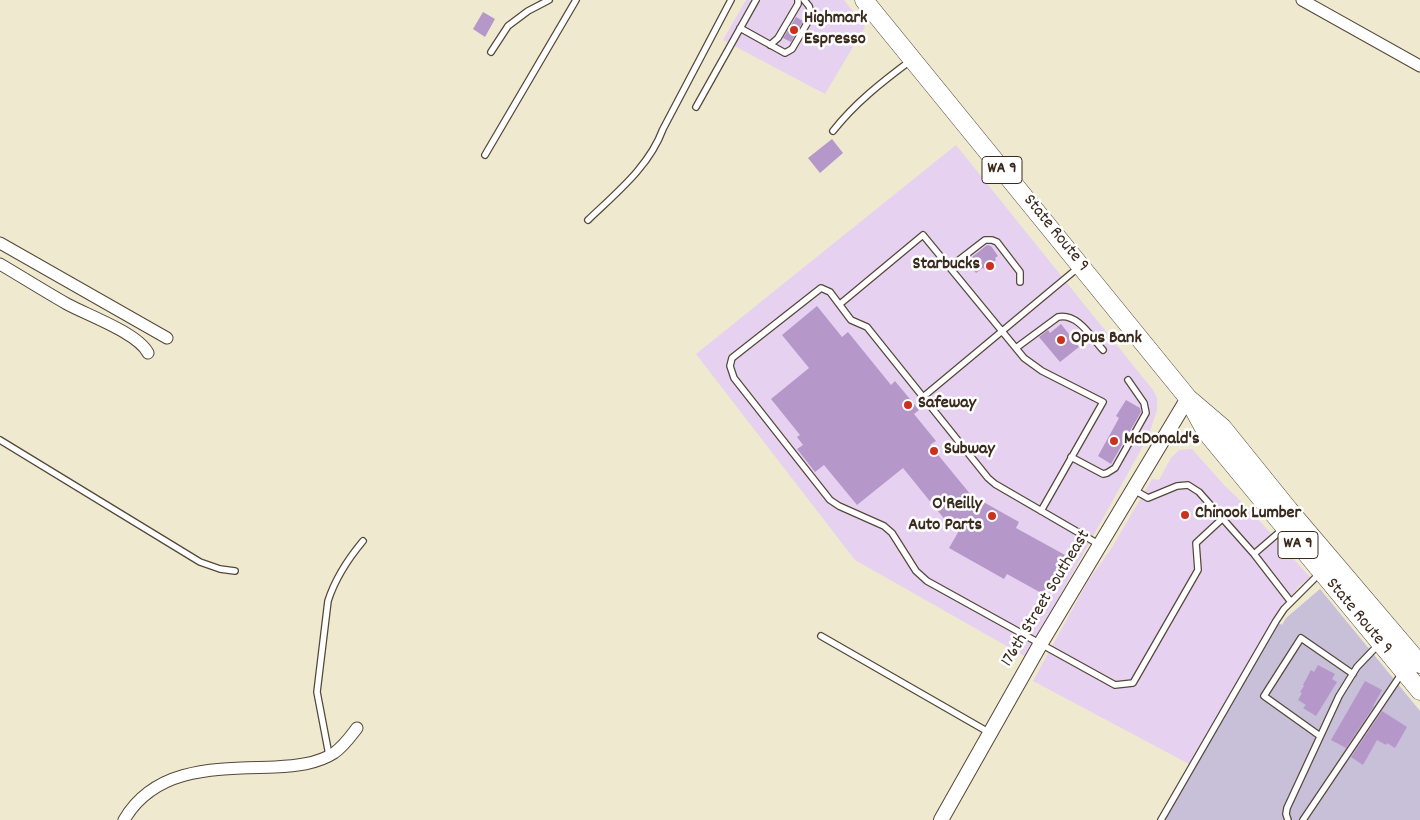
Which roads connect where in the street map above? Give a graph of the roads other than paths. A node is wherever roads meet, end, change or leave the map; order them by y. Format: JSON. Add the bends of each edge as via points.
{"nodes":[{"id":1,"x":549,"y":0,"type":"edge"},
{"id":2,"x":576,"y":0,"type":"edge"},
{"id":3,"x":731,"y":0,"type":"edge"},
{"id":4,"x":756,"y":0,"type":"edge"},
{"id":5,"x":798,"y":0,"type":"edge"},
{"id":6,"x":804,"y":0,"type":"edge"},
{"id":7,"x":864,"y":0,"type":"edge"},
{"id":8,"x":1302,"y":0,"type":"edge"},
{"id":9,"x":740,"y":28,"type":"junction"},
{"id":10,"x":770,"y":45,"type":"junction"},
{"id":11,"x":491,"y":52,"type":"dead end"},
{"id":12,"x":912,"y":60,"type":"junction"},
{"id":13,"x":1420,"y":66,"type":"edge"},
{"id":14,"x":696,"y":107,"type":"dead end"},
{"id":15,"x":833,"y":131,"type":"dead end"},
{"id":16,"x":485,"y":155,"type":"dead end"},
{"id":17,"x":588,"y":220,"type":"dead end"},
{"id":18,"x":0,"y":243,"type":"edge"},
{"id":19,"x":0,"y":264,"type":"edge"},
{"id":20,"x":950,"y":266,"type":"junction"},
{"id":21,"x":1080,"y":266,"type":"junction"},
{"id":22,"x":1020,"y":282,"type":"dead end"},
{"id":23,"x":840,"y":304,"type":"junction"},
{"id":24,"x":1003,"y":330,"type":"junction"},
{"id":25,"x":167,"y":338,"type":"dead end"},
{"id":26,"x":1016,"y":348,"type":"junction"},
{"id":27,"x":1103,"y":350,"type":"dead end"},
{"id":28,"x":148,"y":353,"type":"dead end"},
{"id":29,"x":1128,"y":380,"type":"dead end"},
{"id":30,"x":923,"y":397,"type":"junction"},
{"id":31,"x":1188,"y":398,"type":"junction"},
{"id":32,"x":0,"y":440,"type":"edge"},
{"id":33,"x":1071,"y":457,"type":"junction"},
{"id":34,"x":1134,"y":490,"type":"junction"},
{"id":35,"x":1041,"y":511,"type":"junction"},
{"id":36,"x":1223,"y":518,"type":"junction"},
{"id":37,"x":1284,"y":528,"type":"junction"},
{"id":38,"x":363,"y":541,"type":"dead end"},
{"id":39,"x":1100,"y":545,"type":"junction"},
{"id":40,"x":1254,"y":554,"type":"junction"},
{"id":41,"x":235,"y":571,"type":"dead end"},
{"id":42,"x":1321,"y":572,"type":"junction"},
{"id":43,"x":1291,"y":602,"type":"junction"},
{"id":44,"x":822,"y":636,"type":"dead end"},
{"id":45,"x":1041,"y":643,"type":"junction"},
{"id":46,"x":1380,"y":644,"type":"junction"},
{"id":47,"x":1420,"y":664,"type":"edge"},
{"id":48,"x":1403,"y":672,"type":"junction"},
{"id":49,"x":1353,"y":674,"type":"junction"},
{"id":50,"x":1420,"y":691,"type":"edge"},
{"id":51,"x":357,"y":728,"type":"dead end"},
{"id":52,"x":990,"y":733,"type":"junction"},
{"id":53,"x":1320,"y":736,"type":"junction"},
{"id":54,"x":329,"y":755,"type":"junction"},
{"id":55,"x":124,"y":820,"type":"edge"},
{"id":56,"x":940,"y":820,"type":"edge"},
{"id":57,"x":1161,"y":820,"type":"edge"},
{"id":58,"x":1287,"y":820,"type":"edge"},
{"id":59,"x":1303,"y":820,"type":"edge"}],
"edges":[{"from":1,"to":11,"type":"lane","via":[[508,26]]},
{"from":2,"to":16,"type":"lane"},
{"from":3,"to":17,"type":"lane","via":[[660,138],[632,178]]},
{"from":4,"to":9,"type":"lane"},
{"from":5,"to":10,"type":"lane","via":[[778,38]]},
{"from":6,"to":10,"type":"lane","via":[[811,12],[792,49],[785,53]]},
{"from":7,"to":12,"type":"main road","name":"State Route 9","number":"WA 9"},
{"from":8,"to":13,"type":"street"},
{"from":9,"to":10,"type":"lane"},
{"from":9,"to":14,"type":"lane"},
{"from":12,"to":15,"type":"lane","via":[[877,85]]},
{"from":12,"to":21,"type":"main road","name":"State Route 9","number":"WA 9"},
{"from":18,"to":25,"type":"street"},
{"from":19,"to":28,"type":"street","via":[[131,337]]},
{"from":20,"to":22,"type":"lane","via":[[985,240],[992,240],[1020,272]]},
{"from":20,"to":23,"type":"lane","via":[[923,235]]},
{"from":20,"to":24,"type":"lane"},
{"from":21,"to":24,"type":"lane"},
{"from":21,"to":31,"type":"main road","name":"State Route 9","number":"WA 9"},
{"from":23,"to":30,"type":"lane","via":[[851,320],[867,327]]},
{"from":23,"to":45,"type":"lane","via":[[830,292],[821,288],[732,358],[730,366],[734,378],[830,500],[884,526],[927,581]]},
{"from":24,"to":26,"type":"lane"},
{"from":24,"to":30,"type":"lane"},
{"from":26,"to":27,"type":"lane","via":[[1064,316],[1081,324]]},
{"from":26,"to":33,"type":"lane","via":[[1033,365],[1103,402]]},
{"from":29,"to":33,"type":"lane","via":[[1144,402],[1146,413],[1115,468],[1103,474]]},
{"from":30,"to":35,"type":"lane","via":[[988,478]]},
{"from":31,"to":34,"type":"street","name":"176th Street Southeast"},
{"from":31,"to":37,"type":"main road","name":"State Route 9","number":"WA 9","via":[[1206,432]]},
{"from":31,"to":47,"type":"main road","name":"State Route 9","number":"WA 9","via":[[1222,427],[1288,510]]},
{"from":32,"to":41,"type":"lane","via":[[200,562]]},
{"from":33,"to":35,"type":"lane"},
{"from":34,"to":36,"type":"lane","via":[[1148,498],[1188,485]]},
{"from":34,"to":39,"type":"street","name":"176th Street Southeast"},
{"from":35,"to":39,"type":"lane"},
{"from":36,"to":40,"type":"lane"},
{"from":36,"to":45,"type":"lane","via":[[1196,543],[1198,570],[1133,683],[1115,685]]},
{"from":37,"to":40,"type":"lane"},
{"from":37,"to":42,"type":"main road","name":"State Route 9","number":"WA 9"},
{"from":38,"to":54,"type":"lane","via":[[344,567],[328,601],[316,692]]},
{"from":39,"to":45,"type":"street","name":"176th Street Southeast"},
{"from":40,"to":43,"type":"lane"},
{"from":42,"to":43,"type":"lane"},
{"from":42,"to":46,"type":"main road","name":"State Route 9","number":"WA 9"},
{"from":43,"to":57,"type":"lane","via":[[1266,638]]},
{"from":44,"to":52,"type":"lane"},
{"from":45,"to":52,"type":"street","name":"176th Street Southeast"},
{"from":46,"to":48,"type":"main road","name":"State Route 9","number":"WA 9"},
{"from":46,"to":49,"type":"lane"},
{"from":48,"to":50,"type":"main road","name":"State Route 9","number":"WA 9"},
{"from":48,"to":59,"type":"lane"},
{"from":49,"to":53,"type":"lane"},
{"from":49,"to":53,"type":"lane","via":[[1301,638],[1264,696]]},
{"from":51,"to":54,"type":"street","via":[[346,744]]},
{"from":52,"to":56,"type":"street","name":"176th Street Southeast"},
{"from":53,"to":58,"type":"lane","via":[[1287,808]]},
{"from":54,"to":55,"type":"street","via":[[298,766],[204,770],[177,776],[141,799]]}]}
